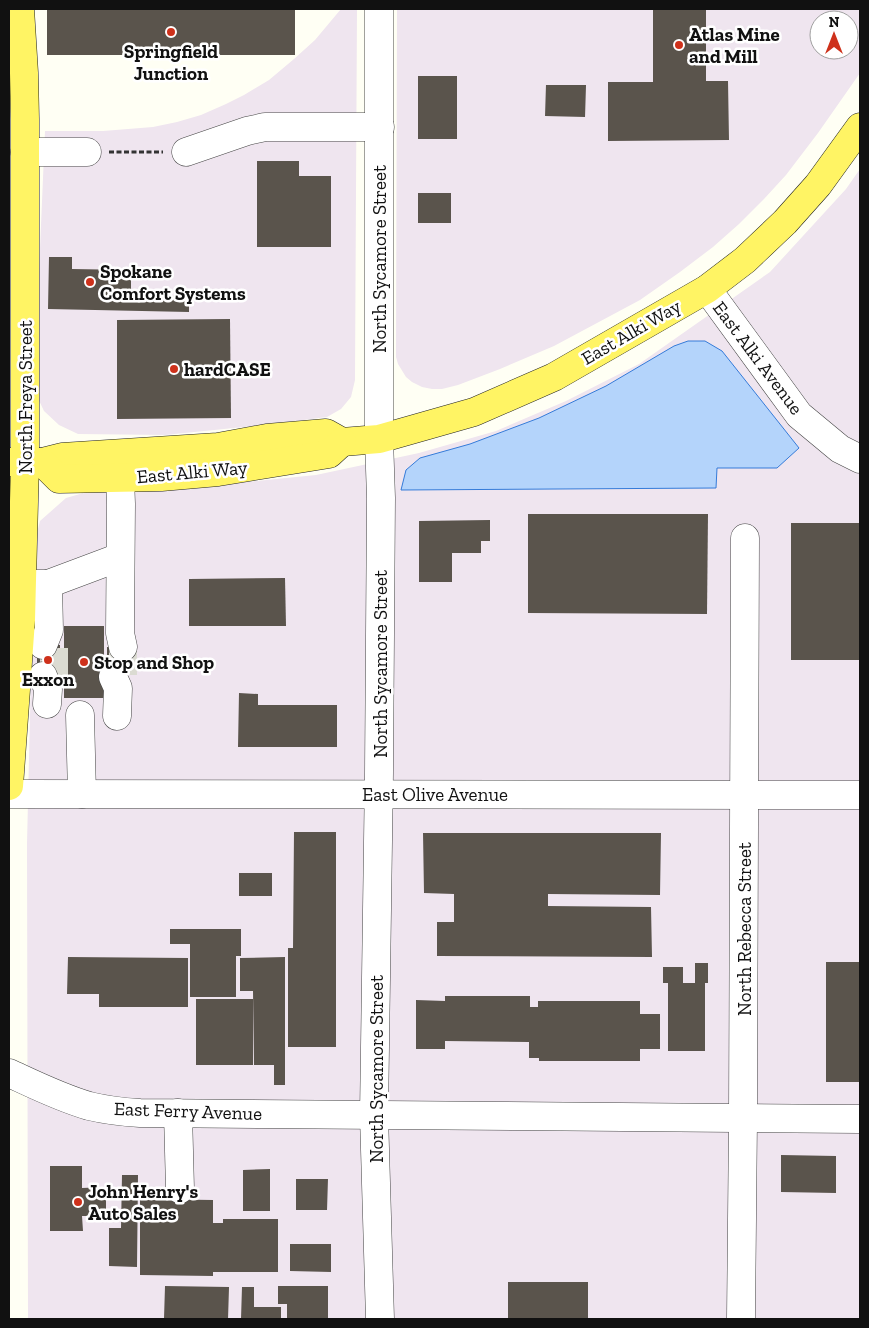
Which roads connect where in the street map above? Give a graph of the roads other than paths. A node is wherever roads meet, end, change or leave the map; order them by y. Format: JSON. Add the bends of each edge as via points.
{"nodes":[{"id":1,"x":20,"y":9,"type":"edge"},
{"id":2,"x":380,"y":9,"type":"edge"},
{"id":3,"x":860,"y":126,"type":"edge"},
{"id":4,"x":380,"y":127,"type":"junction"},
{"id":5,"x":25,"y":152,"type":"junction"},
{"id":6,"x":87,"y":152,"type":"road end"},
{"id":7,"x":186,"y":152,"type":"road end"},
{"id":8,"x":707,"y":289,"type":"junction"},
{"id":9,"x":379,"y":439,"type":"junction"},
{"id":10,"x":342,"y":442,"type":"junction"},
{"id":11,"x":860,"y":458,"type":"edge"},
{"id":12,"x":25,"y":462,"type":"edge"},
{"id":13,"x":120,"y":478,"type":"junction"},
{"id":14,"x":746,"y":538,"type":"dead end"},
{"id":15,"x":120,"y":557,"type":"junction"},
{"id":16,"x":35,"y":584,"type":"junction"},
{"id":17,"x":49,"y":640,"type":"tunnel mouth"},
{"id":18,"x":119,"y":642,"type":"tunnel mouth"},
{"id":19,"x":118,"y":681,"type":"tunnel mouth"},
{"id":20,"x":80,"y":715,"type":"dead end"},
{"id":21,"x":117,"y":716,"type":"dead end"},
{"id":22,"x":9,"y":786,"type":"edge"},
{"id":23,"x":9,"y":794,"type":"edge"},
{"id":24,"x":82,"y":794,"type":"junction"},
{"id":25,"x":379,"y":794,"type":"junction"},
{"id":26,"x":745,"y":795,"type":"junction"},
{"id":27,"x":860,"y":795,"type":"edge"},
{"id":28,"x":9,"y":1073,"type":"edge"},
{"id":29,"x":178,"y":1113,"type":"junction"},
{"id":30,"x":374,"y":1114,"type":"junction"},
{"id":31,"x":743,"y":1119,"type":"junction"},
{"id":32,"x":860,"y":1120,"type":"edge"},
{"id":33,"x":180,"y":1189,"type":"dead end"},
{"id":34,"x":380,"y":1319,"type":"edge"},
{"id":35,"x":741,"y":1319,"type":"edge"}],
"edges":[{"from":1,"to":5,"type":"main road","name":"North Freya Street"},
{"from":2,"to":4,"type":"street","name":"North Sycamore Street"},
{"from":3,"to":8,"type":"main road","name":"East Alki Way","via":[[818,185],[785,222],[746,260]]},
{"from":4,"to":7,"type":"street","via":[[265,127]]},
{"from":4,"to":9,"type":"street","name":"North Sycamore Street"},
{"from":5,"to":6,"type":"street"},
{"from":5,"to":12,"type":"main road","name":"North Freya Street"},
{"from":8,"to":9,"type":"main road","name":"East Alki Way","via":[[554,377],[474,412]]},
{"from":8,"to":11,"type":"street","name":"East Alki Avenue","via":[[800,415],[840,449]]},
{"from":9,"to":10,"type":"main road","name":"East Alki Way"},
{"from":9,"to":25,"type":"street","name":"North Sycamore Street"},
{"from":10,"to":12,"type":"main road","name":"East Alki Way","via":[[326,433],[267,438],[218,447]]},
{"from":10,"to":13,"type":"main road","name":"East Alki Way","via":[[329,454],[218,472]]},
{"from":12,"to":13,"type":"main road","name":"East Alki Way","via":[[59,479]]},
{"from":12,"to":16,"type":"main road","name":"North Freya Street"},
{"from":13,"to":15,"type":"street"},
{"from":14,"to":26,"type":"street","name":"North Rebecca Street"},
{"from":15,"to":16,"type":"street"},
{"from":15,"to":18,"type":"street"},
{"from":16,"to":17,"type":"street"},
{"from":16,"to":22,"type":"main road","name":"North Freya Street","via":[[22,620]]},
{"from":19,"to":21,"type":"street"},
{"from":20,"to":24,"type":"street"},
{"from":23,"to":24,"type":"street","name":"East Olive Avenue"},
{"from":24,"to":25,"type":"street","name":"East Olive Avenue"},
{"from":25,"to":26,"type":"street","name":"East Olive Avenue"},
{"from":25,"to":30,"type":"street","name":"North Sycamore Street"},
{"from":26,"to":27,"type":"street","name":"East Olive Avenue"},
{"from":26,"to":31,"type":"street","name":"North Rebecca Street"},
{"from":28,"to":29,"type":"street","name":"East Ferry Avenue","via":[[89,1106],[114,1111]]},
{"from":29,"to":30,"type":"street","name":"East Ferry Avenue"},
{"from":29,"to":33,"type":"street"},
{"from":30,"to":31,"type":"street","name":"East Ferry Avenue"},
{"from":30,"to":34,"type":"street","name":"North Sycamore Street"},
{"from":31,"to":32,"type":"street"},
{"from":31,"to":35,"type":"street","name":"North Rebecca Street"}]}
